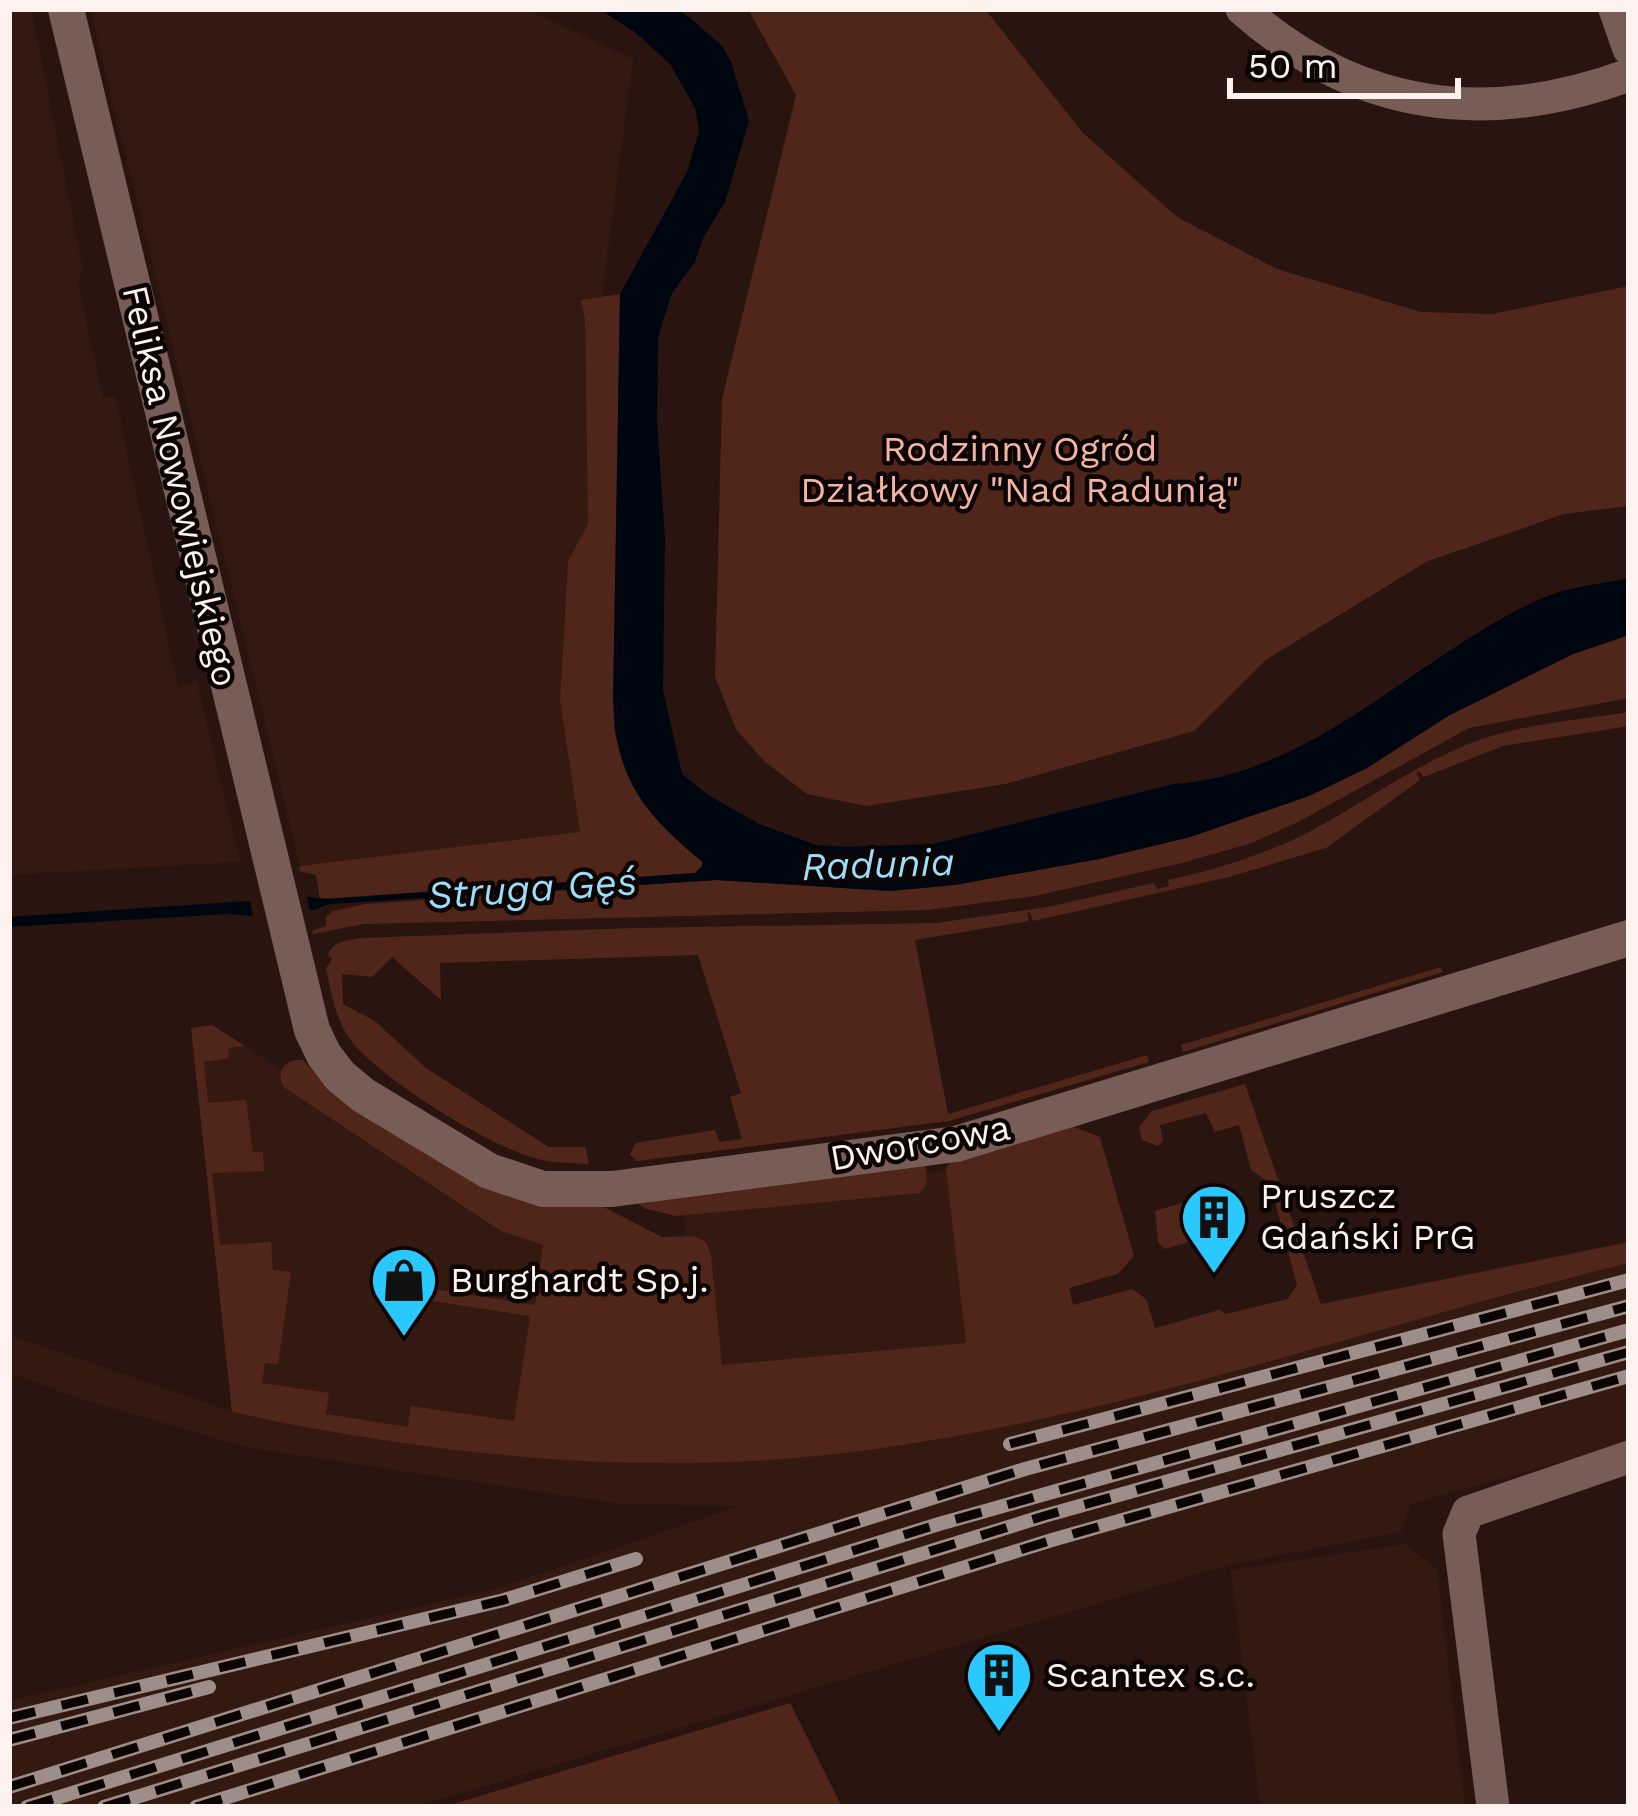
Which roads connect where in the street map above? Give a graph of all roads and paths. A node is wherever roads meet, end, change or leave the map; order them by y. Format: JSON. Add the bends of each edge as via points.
{"nodes":[{"id":1,"x":66,"y":9,"type":"edge"},
{"id":2,"x":1242,"y":9,"type":"edge"},
{"id":3,"x":1615,"y":9,"type":"edge"},
{"id":4,"x":1629,"y":49,"type":"edge"},
{"id":5,"x":1629,"y":75,"type":"edge"},
{"id":6,"x":1629,"y":938,"type":"edge"},
{"id":7,"x":294,"y":963,"type":"joint"},
{"id":8,"x":1629,"y":1457,"type":"edge"},
{"id":9,"x":1493,"y":1807,"type":"edge"}],
"edges":[{"from":1,"to":7,"type":"street","name":"Feliksa Nowowiejskiego"},
{"from":2,"to":5,"type":"street","via":[[1290,49],[1336,72],[1445,102],[1509,106]]},
{"from":3,"to":4,"type":"street"},
{"from":6,"to":7,"type":"street","name":"Dworcowa","via":[[956,1144],[572,1190],[505,1178],[363,1095],[324,1055]]},
{"from":8,"to":9,"type":"street","via":[[1468,1512],[1459,1534]]}]}
